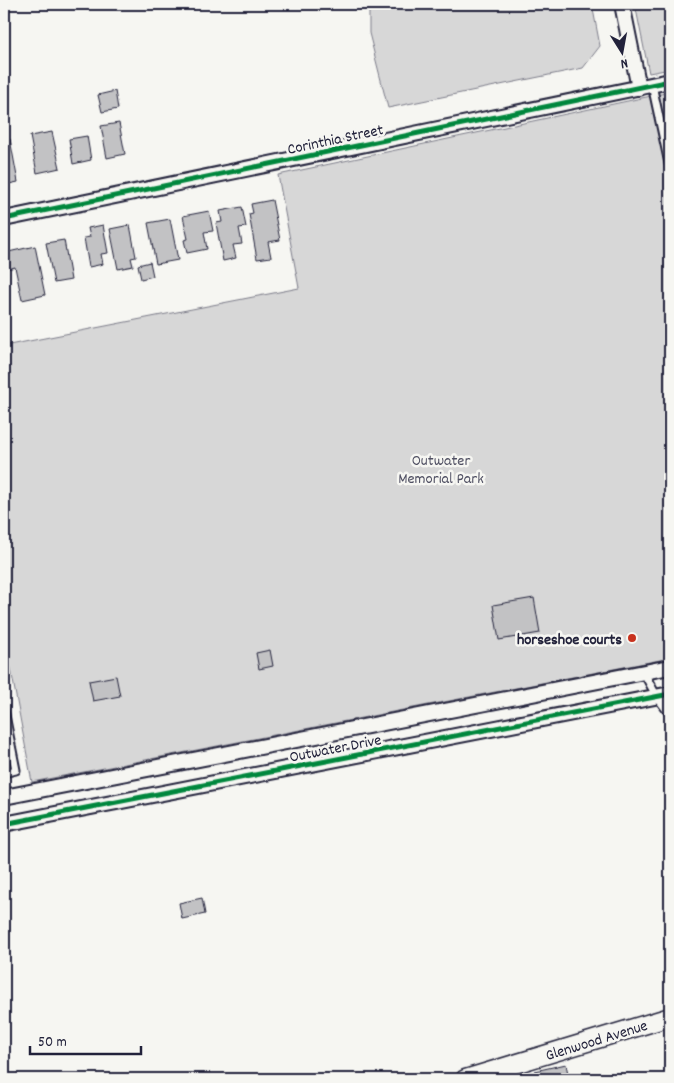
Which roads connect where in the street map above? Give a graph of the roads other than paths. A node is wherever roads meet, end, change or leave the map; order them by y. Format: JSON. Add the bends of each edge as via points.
{"nodes":[{"id":1,"x":622,"y":4,"type":"edge"},
{"id":2,"x":670,"y":82,"type":"edge"},
{"id":3,"x":645,"y":87,"type":"junction"},
{"id":4,"x":670,"y":168,"type":"edge"},
{"id":5,"x":4,"y":219,"type":"edge"},
{"id":6,"x":670,"y":667,"type":"edge"},
{"id":7,"x":644,"y":672,"type":"junction"},
{"id":8,"x":664,"y":696,"type":"edge"},
{"id":9,"x":4,"y":710,"type":"edge"},
{"id":10,"x":670,"y":714,"type":"edge"},
{"id":11,"x":4,"y":773,"type":"edge"},
{"id":12,"x":4,"y":797,"type":"edge"},
{"id":13,"x":4,"y":824,"type":"edge"},
{"id":14,"x":670,"y":1017,"type":"edge"},
{"id":15,"x":465,"y":1079,"type":"edge"}],
"edges":[{"from":1,"to":3,"type":"street"},
{"from":2,"to":3,"type":"street","name":"Corinthia Street"},
{"from":3,"to":4,"type":"lane"},
{"from":3,"to":5,"type":"street","name":"Corinthia Street"},
{"from":6,"to":7,"type":"street","name":"Outwater Drive"},
{"from":7,"to":8,"type":"lane"},
{"from":7,"to":12,"type":"street","name":"Outwater Drive"},
{"from":8,"to":10,"type":"lane"},
{"from":8,"to":13,"type":"street","name":"Outwater Drive"},
{"from":9,"to":11,"type":"lane","via":[[16,770]]},
{"from":14,"to":15,"type":"street","name":"Glenwood Avenue"}]}
